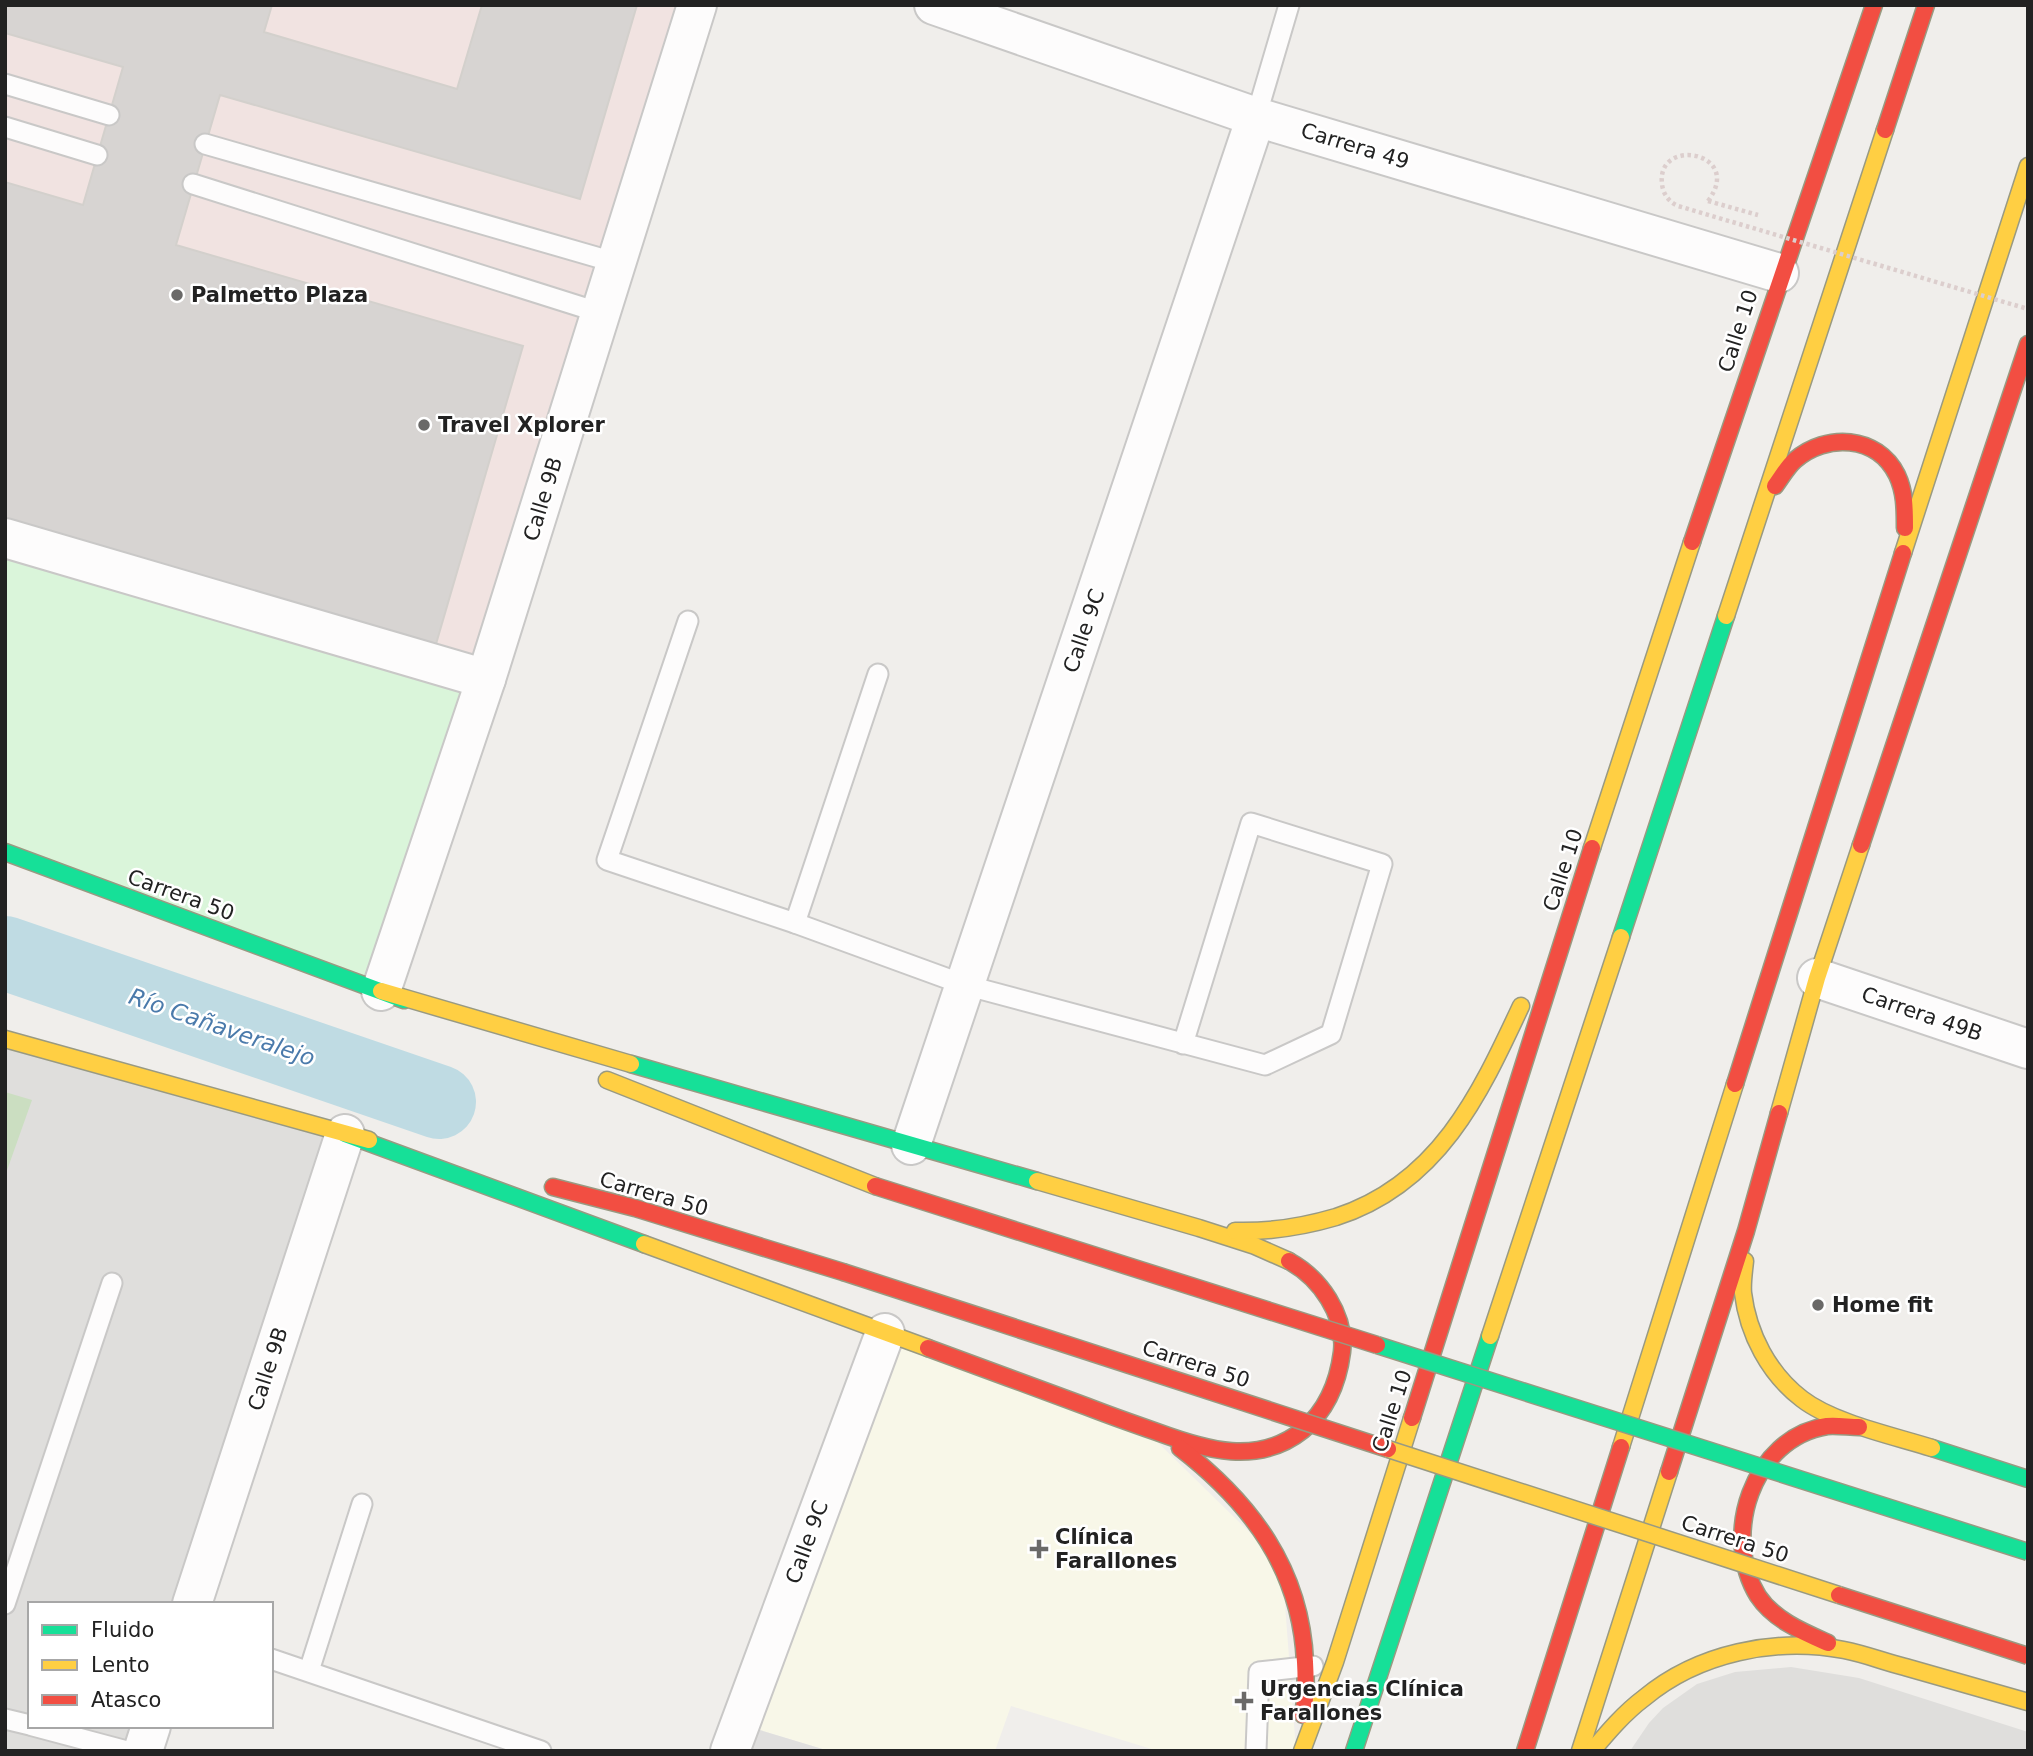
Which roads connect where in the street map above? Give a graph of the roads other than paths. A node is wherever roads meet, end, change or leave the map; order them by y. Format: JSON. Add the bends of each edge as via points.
{"nodes":[{"id":1,"x":697,"y":5,"type":"edge"},
{"id":2,"x":934,"y":5,"type":"edge"},
{"id":3,"x":1289,"y":5,"type":"edge"},
{"id":4,"x":1874,"y":5,"type":"edge"},
{"id":5,"x":1926,"y":5,"type":"edge"},
{"id":6,"x":5,"y":84,"type":"edge"},
{"id":7,"x":109,"y":115,"type":"dead end"},
{"id":8,"x":1256,"y":117,"type":"junction"},
{"id":9,"x":5,"y":127,"type":"edge"},
{"id":10,"x":205,"y":144,"type":"dead end"},
{"id":11,"x":97,"y":155,"type":"dead end"},
{"id":12,"x":2028,"y":166,"type":"edge"},
{"id":13,"x":193,"y":184,"type":"dead end"},
{"id":14,"x":617,"y":263,"type":"junction"},
{"id":15,"x":1779,"y":273,"type":"junction"},
{"id":16,"x":601,"y":313,"type":"junction"},
{"id":17,"x":2028,"y":344,"type":"edge"},
{"id":18,"x":2016,"y":419,"type":"edge"},
{"id":19,"x":1759,"y":517,"type":"junction"},
{"id":20,"x":5,"y":538,"type":"edge"},
{"id":21,"x":1900,"y":562,"type":"junction"},
{"id":22,"x":688,"y":621,"type":"dead end"},
{"id":23,"x":878,"y":674,"type":"dead end"},
{"id":24,"x":486,"y":679,"type":"junction"},
{"id":25,"x":5,"y":852,"type":"edge"},
{"id":26,"x":1587,"y":864,"type":"junction"},
{"id":27,"x":795,"y":923,"type":"junction"},
{"id":28,"x":1536,"y":973,"type":"dead end"},
{"id":29,"x":1817,"y":978,"type":"junction"},
{"id":30,"x":965,"y":985,"type":"junction"},
{"id":31,"x":381,"y":991,"type":"junction"},
{"id":32,"x":1525,"y":997,"type":"dead end"},
{"id":33,"x":5,"y":1039,"type":"edge"},
{"id":34,"x":1183,"y":1044,"type":"junction"},
{"id":35,"x":2028,"y":1049,"type":"edge"},
{"id":36,"x":549,"y":1057,"type":"dead end"},
{"id":37,"x":588,"y":1072,"type":"dead end"},
{"id":38,"x":345,"y":1134,"type":"junction"},
{"id":39,"x":911,"y":1145,"type":"junction"},
{"id":40,"x":503,"y":1175,"type":"dead end"},
{"id":41,"x":542,"y":1185,"type":"dead end"},
{"id":42,"x":1199,"y":1228,"type":"junction"},
{"id":43,"x":1746,"y":1231,"type":"junction"},
{"id":44,"x":112,"y":1283,"type":"dead end"},
{"id":45,"x":885,"y":1333,"type":"junction"},
{"id":46,"x":1142,"y":1427,"type":"junction"},
{"id":47,"x":1895,"y":1435,"type":"junction"},
{"id":48,"x":2028,"y":1479,"type":"edge"},
{"id":49,"x":362,"y":1504,"type":"dead end"},
{"id":50,"x":2028,"y":1552,"type":"edge"},
{"id":51,"x":193,"y":1602,"type":"edge"},
{"id":52,"x":5,"y":1604,"type":"edge"},
{"id":53,"x":1844,"y":1650,"type":"junction"},
{"id":54,"x":2028,"y":1656,"type":"edge"},
{"id":55,"x":273,"y":1660,"type":"edge"},
{"id":56,"x":1335,"y":1662,"type":"junction"},
{"id":57,"x":1306,"y":1667,"type":"junction"},
{"id":58,"x":309,"y":1671,"type":"junction"},
{"id":59,"x":2028,"y":1702,"type":"edge"},
{"id":60,"x":5,"y":1719,"type":"edge"},
{"id":61,"x":28,"y":1725,"type":"edge"},
{"id":62,"x":40,"y":1728,"type":"edge"},
{"id":63,"x":150,"y":1728,"type":"edge"},
{"id":64,"x":127,"y":1751,"type":"edge"},
{"id":65,"x":143,"y":1751,"type":"edge"},
{"id":66,"x":541,"y":1751,"type":"edge"},
{"id":67,"x":730,"y":1751,"type":"edge"},
{"id":68,"x":1256,"y":1751,"type":"edge"},
{"id":69,"x":1296,"y":1751,"type":"edge"},
{"id":70,"x":1302,"y":1751,"type":"edge"},
{"id":71,"x":1354,"y":1751,"type":"edge"},
{"id":72,"x":1525,"y":1751,"type":"edge"},
{"id":73,"x":1580,"y":1751,"type":"edge"},
{"id":74,"x":1592,"y":1751,"type":"edge"}],
"edges":[{"from":1,"to":14,"type":"street","name":"Calle 9B"},
{"from":2,"to":8,"type":"street","name":"Carrera 49"},
{"from":3,"to":8,"type":"lane"},
{"from":4,"to":15,"type":"main road","name":"Calle 10"},
{"from":5,"to":19,"type":"main road"},
{"from":6,"to":7,"type":"lane"},
{"from":8,"to":15,"type":"street","name":"Carrera 49"},
{"from":8,"to":30,"type":"street","name":"Calle 9C"},
{"from":9,"to":11,"type":"lane"},
{"from":10,"to":14,"type":"lane"},
{"from":12,"to":21,"type":"main road"},
{"from":13,"to":16,"type":"lane"},
{"from":14,"to":16,"type":"street","name":"Calle 9B"},
{"from":15,"to":26,"type":"main road","name":"Calle 10"},
{"from":16,"to":24,"type":"street","name":"Calle 9B"},
{"from":17,"to":18,"type":"main road"},
{"from":18,"to":29,"type":"main road"},
{"from":19,"to":21,"type":"main road","via":[[1786,469],[1805,451],[1836,440],[1860,443],[1883,456],[1904,494],[1906,523]]},
{"from":19,"to":71,"type":"main road"},
{"from":20,"to":24,"type":"street"},
{"from":21,"to":72,"type":"main road"},
{"from":22,"to":27,"type":"lane","via":[[607,860]]},
{"from":23,"to":27,"type":"lane"},
{"from":24,"to":31,"type":"street","name":"Calle 9B"},
{"from":25,"to":31,"type":"main road","name":"Carrera 50"},
{"from":26,"to":28,"type":"main road"},
{"from":26,"to":56,"type":"main road","name":"Calle 10"},
{"from":27,"to":30,"type":"lane"},
{"from":29,"to":35,"type":"street","name":"Carrera 49B"},
{"from":29,"to":43,"type":"main road"},
{"from":30,"to":34,"type":"lane"},
{"from":30,"to":39,"type":"street","name":"Calle 9C"},
{"from":31,"to":36,"type":"main road","name":"Carrera 50"},
{"from":31,"to":39,"type":"main road","name":"Carrera 50"},
{"from":32,"to":42,"type":"main road","via":[[1463,1120],[1403,1185],[1355,1211],[1308,1227],[1277,1232]]},
{"from":33,"to":38,"type":"main road"},
{"from":34,"to":34,"type":"lane","via":[[1265,1065],[1331,1034],[1382,864],[1251,823]]},
{"from":37,"to":50,"type":"main road","bridge":true,"via":[[875,1186]]},
{"from":38,"to":40,"type":"main road"},
{"from":38,"to":45,"type":"main road"},
{"from":38,"to":51,"type":"street","name":"Calle 9B"},
{"from":39,"to":42,"type":"main road","name":"Carrera 50"},
{"from":41,"to":54,"type":"main road","name":"Carrera 50","bridge":true,"via":[[635,1208],[843,1272]]},
{"from":42,"to":46,"type":"main road","via":[[1289,1260],[1326,1293],[1342,1339],[1336,1388],[1308,1428],[1265,1450],[1215,1451]]},
{"from":43,"to":47,"type":"main road","via":[[1743,1292],[1754,1338],[1774,1371],[1802,1399],[1836,1417]]},
{"from":43,"to":73,"type":"main road"},
{"from":44,"to":52,"type":"lane"},
{"from":45,"to":46,"type":"main road"},
{"from":45,"to":67,"type":"street","name":"Calle 9C"},
{"from":46,"to":57,"type":"main road","via":[[1172,1442],[1225,1483],[1247,1507],[1292,1589]]},
{"from":47,"to":48,"type":"main road"},
{"from":47,"to":53,"type":"main road","via":[[1844,1424],[1819,1429],[1774,1454],[1746,1496],[1741,1547],[1746,1572],[1758,1595],[1796,1629]]},
{"from":49,"to":58,"type":"lane"},
{"from":53,"to":59,"type":"main road"},
{"from":53,"to":74,"type":"main road","via":[[1758,1647],[1702,1662],[1652,1690],[1615,1721]]},
{"from":55,"to":58,"type":"lane"},
{"from":56,"to":57,"type":"lane"},
{"from":56,"to":70,"type":"main road","name":"Calle 10"},
{"from":57,"to":68,"type":"lane","via":[[1259,1672]]},
{"from":57,"to":69,"type":"main road"},
{"from":58,"to":66,"type":"lane"},
{"from":60,"to":61,"type":"lane"},
{"from":62,"to":64,"type":"lane"},
{"from":63,"to":65,"type":"street"}]}
